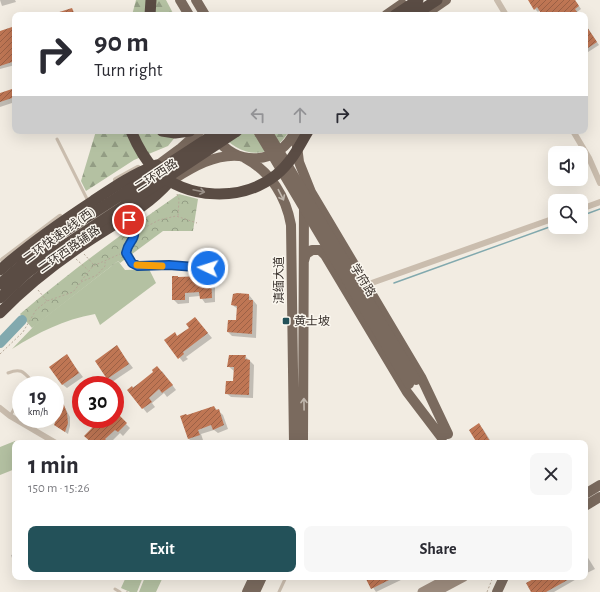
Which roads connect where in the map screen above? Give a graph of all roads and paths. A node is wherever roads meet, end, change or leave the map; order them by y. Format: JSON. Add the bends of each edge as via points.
{"nodes":[{"id":1,"x":151,"y":0,"type":"edge"},
{"id":2,"x":173,"y":0,"type":"edge"},
{"id":3,"x":180,"y":0,"type":"edge"},
{"id":4,"x":189,"y":0,"type":"edge"},
{"id":5,"x":196,"y":0,"type":"edge"},
{"id":6,"x":437,"y":0,"type":"edge"},
{"id":7,"x":443,"y":0,"type":"edge"},
{"id":8,"x":446,"y":0,"type":"edge"},
{"id":9,"x":497,"y":0,"type":"edge"},
{"id":10,"x":413,"y":5,"type":"edge"},
{"id":11,"x":150,"y":12,"type":"edge"},
{"id":12,"x":180,"y":12,"type":"edge"},
{"id":13,"x":187,"y":12,"type":"edge"},
{"id":14,"x":196,"y":12,"type":"edge"},
{"id":15,"x":203,"y":12,"type":"edge"},
{"id":16,"x":394,"y":12,"type":"edge"},
{"id":17,"x":398,"y":12,"type":"edge"},
{"id":18,"x":400,"y":12,"type":"edge"},
{"id":19,"x":427,"y":12,"type":"edge"},
{"id":20,"x":428,"y":12,"type":"edge"},
{"id":21,"x":504,"y":12,"type":"edge"},
{"id":22,"x":133,"y":134,"type":"edge"},
{"id":23,"x":197,"y":134,"type":"edge"},
{"id":24,"x":213,"y":134,"type":"edge"},
{"id":25,"x":215,"y":134,"type":"edge"},
{"id":26,"x":232,"y":134,"type":"edge"},
{"id":27,"x":263,"y":134,"type":"edge"},
{"id":28,"x":293,"y":134,"type":"edge"},
{"id":29,"x":295,"y":134,"type":"edge"},
{"id":30,"x":306,"y":134,"type":"edge"},
{"id":31,"x":575,"y":134,"type":"edge"},
{"id":32,"x":57,"y":139,"type":"dead end"},
{"id":33,"x":242,"y":157,"type":"junction"},
{"id":34,"x":157,"y":165,"type":"junction"},
{"id":35,"x":300,"y":167,"type":"junction"},
{"id":36,"x":168,"y":182,"type":"junction"},
{"id":37,"x":600,"y":183,"type":"edge"},
{"id":38,"x":176,"y":194,"type":"dead end"},
{"id":39,"x":86,"y":202,"type":"junction"},
{"id":40,"x":600,"y":202,"type":"edge"},
{"id":41,"x":588,"y":206,"type":"edge"},
{"id":42,"x":178,"y":216,"type":"junction"},
{"id":43,"x":129,"y":220,"type":"junction"},
{"id":44,"x":548,"y":220,"type":"edge"},
{"id":45,"x":197,"y":223,"type":"dead end"},
{"id":46,"x":134,"y":234,"type":"junction"},
{"id":47,"x":83,"y":251,"type":"junction"},
{"id":48,"x":126,"y":253,"type":"junction"},
{"id":49,"x":349,"y":256,"type":"junction"},
{"id":50,"x":74,"y":257,"type":"junction"},
{"id":51,"x":304,"y":261,"type":"junction"},
{"id":52,"x":105,"y":262,"type":"junction"},
{"id":53,"x":0,"y":263,"type":"edge"},
{"id":54,"x":94,"y":266,"type":"junction"},
{"id":55,"x":332,"y":266,"type":"junction"},
{"id":56,"x":208,"y":268,"type":"dead end"},
{"id":57,"x":0,"y":270,"type":"edge"},
{"id":58,"x":88,"y":271,"type":"junction"},
{"id":59,"x":0,"y":277,"type":"edge"},
{"id":60,"x":81,"y":282,"type":"junction"},
{"id":61,"x":0,"y":284,"type":"edge"},
{"id":62,"x":366,"y":285,"type":"junction"},
{"id":63,"x":35,"y":287,"type":"junction"},
{"id":64,"x":0,"y":298,"type":"edge"},
{"id":65,"x":47,"y":302,"type":"junction"},
{"id":66,"x":0,"y":305,"type":"edge"},
{"id":67,"x":0,"y":313,"type":"edge"},
{"id":68,"x":0,"y":320,"type":"edge"},
{"id":69,"x":0,"y":354,"type":"edge"},
{"id":70,"x":8,"y":374,"type":"dead end"},
{"id":71,"x":27,"y":376,"type":"edge"},
{"id":72,"x":0,"y":408,"type":"edge"},
{"id":73,"x":12,"y":412,"type":"edge"},
{"id":74,"x":10,"y":416,"type":"junction"},
{"id":75,"x":51,"y":440,"type":"edge"},
{"id":76,"x":294,"y":440,"type":"edge"},
{"id":77,"x":303,"y":440,"type":"edge"},
{"id":78,"x":447,"y":440,"type":"edge"},
{"id":79,"x":600,"y":485,"type":"edge"},
{"id":80,"x":588,"y":492,"type":"edge"},
{"id":81,"x":600,"y":497,"type":"edge"},
{"id":82,"x":588,"y":504,"type":"edge"},
{"id":83,"x":253,"y":580,"type":"edge"},
{"id":84,"x":261,"y":580,"type":"edge"},
{"id":85,"x":285,"y":580,"type":"edge"},
{"id":86,"x":444,"y":580,"type":"edge"},
{"id":87,"x":458,"y":580,"type":"edge"},
{"id":88,"x":492,"y":580,"type":"edge"},
{"id":89,"x":496,"y":580,"type":"edge"},
{"id":90,"x":503,"y":580,"type":"edge"},
{"id":91,"x":114,"y":590,"type":"dead end"},
{"id":92,"x":259,"y":591,"type":"edge"},
{"id":93,"x":120,"y":592,"type":"edge"},
{"id":94,"x":247,"y":592,"type":"edge"},
{"id":95,"x":279,"y":592,"type":"edge"},
{"id":96,"x":422,"y":592,"type":"edge"},
{"id":97,"x":436,"y":592,"type":"edge"},
{"id":98,"x":487,"y":592,"type":"edge"},
{"id":99,"x":491,"y":592,"type":"edge"},
{"id":100,"x":497,"y":592,"type":"edge"}],
"edges":[{"from":1,"to":11,"type":"highway"},
{"from":2,"to":12,"type":"main road"},
{"from":3,"to":13,"type":"main road"},
{"from":4,"to":14,"type":"main road"},
{"from":5,"to":15,"type":"main road"},
{"from":6,"to":10,"type":"highway"},
{"from":7,"to":19,"type":"highway"},
{"from":8,"to":20,"type":"main road"},
{"from":9,"to":21,"type":"street"},
{"from":10,"to":16,"type":"main road"},
{"from":10,"to":17,"type":"highway"},
{"from":10,"to":18,"type":"highway"},
{"from":22,"to":30,"type":"highway","one_way":true,"bridge":true,"via":[[145,158],[164,177],[190,189],[222,194],[252,189],[276,175],[293,157]]},
{"from":23,"to":34,"type":"main road","name":"二环西路"},
{"from":24,"to":61,"type":"highway","bridge":true,"via":[[61,234]]},
{"from":25,"to":33,"type":"main road","name":"滇缅大道","via":[[222,145]]},
{"from":26,"to":64,"type":"highway","name":"二环快速B线(西)","bridge":true,"via":[[63,246],[28,272]]},
{"from":27,"to":78,"type":"main road","name":"学府路","bridge":true},
{"from":28,"to":33,"type":"main road","name":"二环西路","via":[[285,146],[276,153],[258,159]]},
{"from":29,"to":35,"type":"main road","name":"学府路"},
{"from":31,"to":37,"type":"street"},
{"from":32,"to":39,"type":"lane"},
{"from":33,"to":36,"type":"main road","name":"二环西路","via":[[224,156],[207,161]]},
{"from":33,"to":76,"type":"main road","name":"滇缅大道","one_way":true,"via":[[259,167],[276,185],[285,203],[291,226]]},
{"from":34,"to":36,"type":"main road","via":[[169,169],[171,176]]},
{"from":34,"to":39,"type":"highway"},
{"from":34,"to":59,"type":"main road","name":"二环西路","via":[[50,236]]},
{"from":35,"to":49,"type":"main road","name":"学府路","via":[[311,192]]},
{"from":35,"to":51,"type":"main road","name":"滇缅大道","via":[[304,204]]},
{"from":36,"to":43,"type":"street","name":"二环西路辅路","via":[[158,200]]},
{"from":36,"to":66,"type":"main road","name":"二环西路","via":[[58,256]]},
{"from":36,"to":67,"type":"highway","via":[[148,202],[35,280]]},
{"from":38,"to":42,"type":"path","via":[[179,199]]},
{"from":39,"to":53,"type":"street","via":[[36,234]]},
{"from":39,"to":57,"type":"highway"},
{"from":40,"to":41,"type":"street"},
{"from":42,"to":45,"type":"path"},
{"from":42,"to":46,"type":"path","via":[[159,220]]},
{"from":43,"to":46,"type":"street"},
{"from":43,"to":47,"type":"street","name":"二环西路辅路"},
{"from":44,"to":62,"type":"street"},
{"from":46,"to":48,"type":"street"},
{"from":47,"to":50,"type":"street","name":"二环西路辅路"},
{"from":47,"to":54,"type":"path"},
{"from":48,"to":52,"type":"path"},
{"from":48,"to":56,"type":"street","via":[[132,263],[138,266]]},
{"from":49,"to":55,"type":"main road","via":[[344,253],[338,255]]},
{"from":49,"to":62,"type":"main road","name":"学府路"},
{"from":50,"to":58,"type":"path"},
{"from":50,"to":63,"type":"street","name":"二环西路辅路"},
{"from":51,"to":55,"type":"main road","via":[[308,253],[316,249],[324,253]]},
{"from":77,"to":51,"type":"main road","name":"滇缅大道","one_way":true},
{"from":52,"to":54,"type":"path"},
{"from":52,"to":60,"type":"path","via":[[96,275]]},
{"from":54,"to":58,"type":"path"},
{"from":55,"to":78,"type":"main road","via":[[411,398]]},
{"from":58,"to":60,"type":"path"},
{"from":60,"to":65,"type":"path","via":[[73,292]]},
{"from":62,"to":78,"type":"main road","name":"学府路","via":[[424,382]]},
{"from":63,"to":65,"type":"path"},
{"from":63,"to":68,"type":"street","name":"二环西路辅路"},
{"from":65,"to":69,"type":"path","via":[[36,310],[23,332]]},
{"from":70,"to":71,"type":"lane","via":[[17,369]]},
{"from":72,"to":74,"type":"street"},
{"from":73,"to":74,"type":"lane"},
{"from":74,"to":75,"type":"street"},
{"from":79,"to":80,"type":"main road"},
{"from":81,"to":82,"type":"main road"},
{"from":83,"to":94,"type":"main road"},
{"from":84,"to":92,"type":"main road"},
{"from":85,"to":95,"type":"lane"},
{"from":86,"to":96,"type":"main road"},
{"from":87,"to":97,"type":"main road"},
{"from":88,"to":98,"type":"path"},
{"from":89,"to":99,"type":"main road"},
{"from":90,"to":100,"type":"main road"},
{"from":91,"to":93,"type":"lane"}]}
